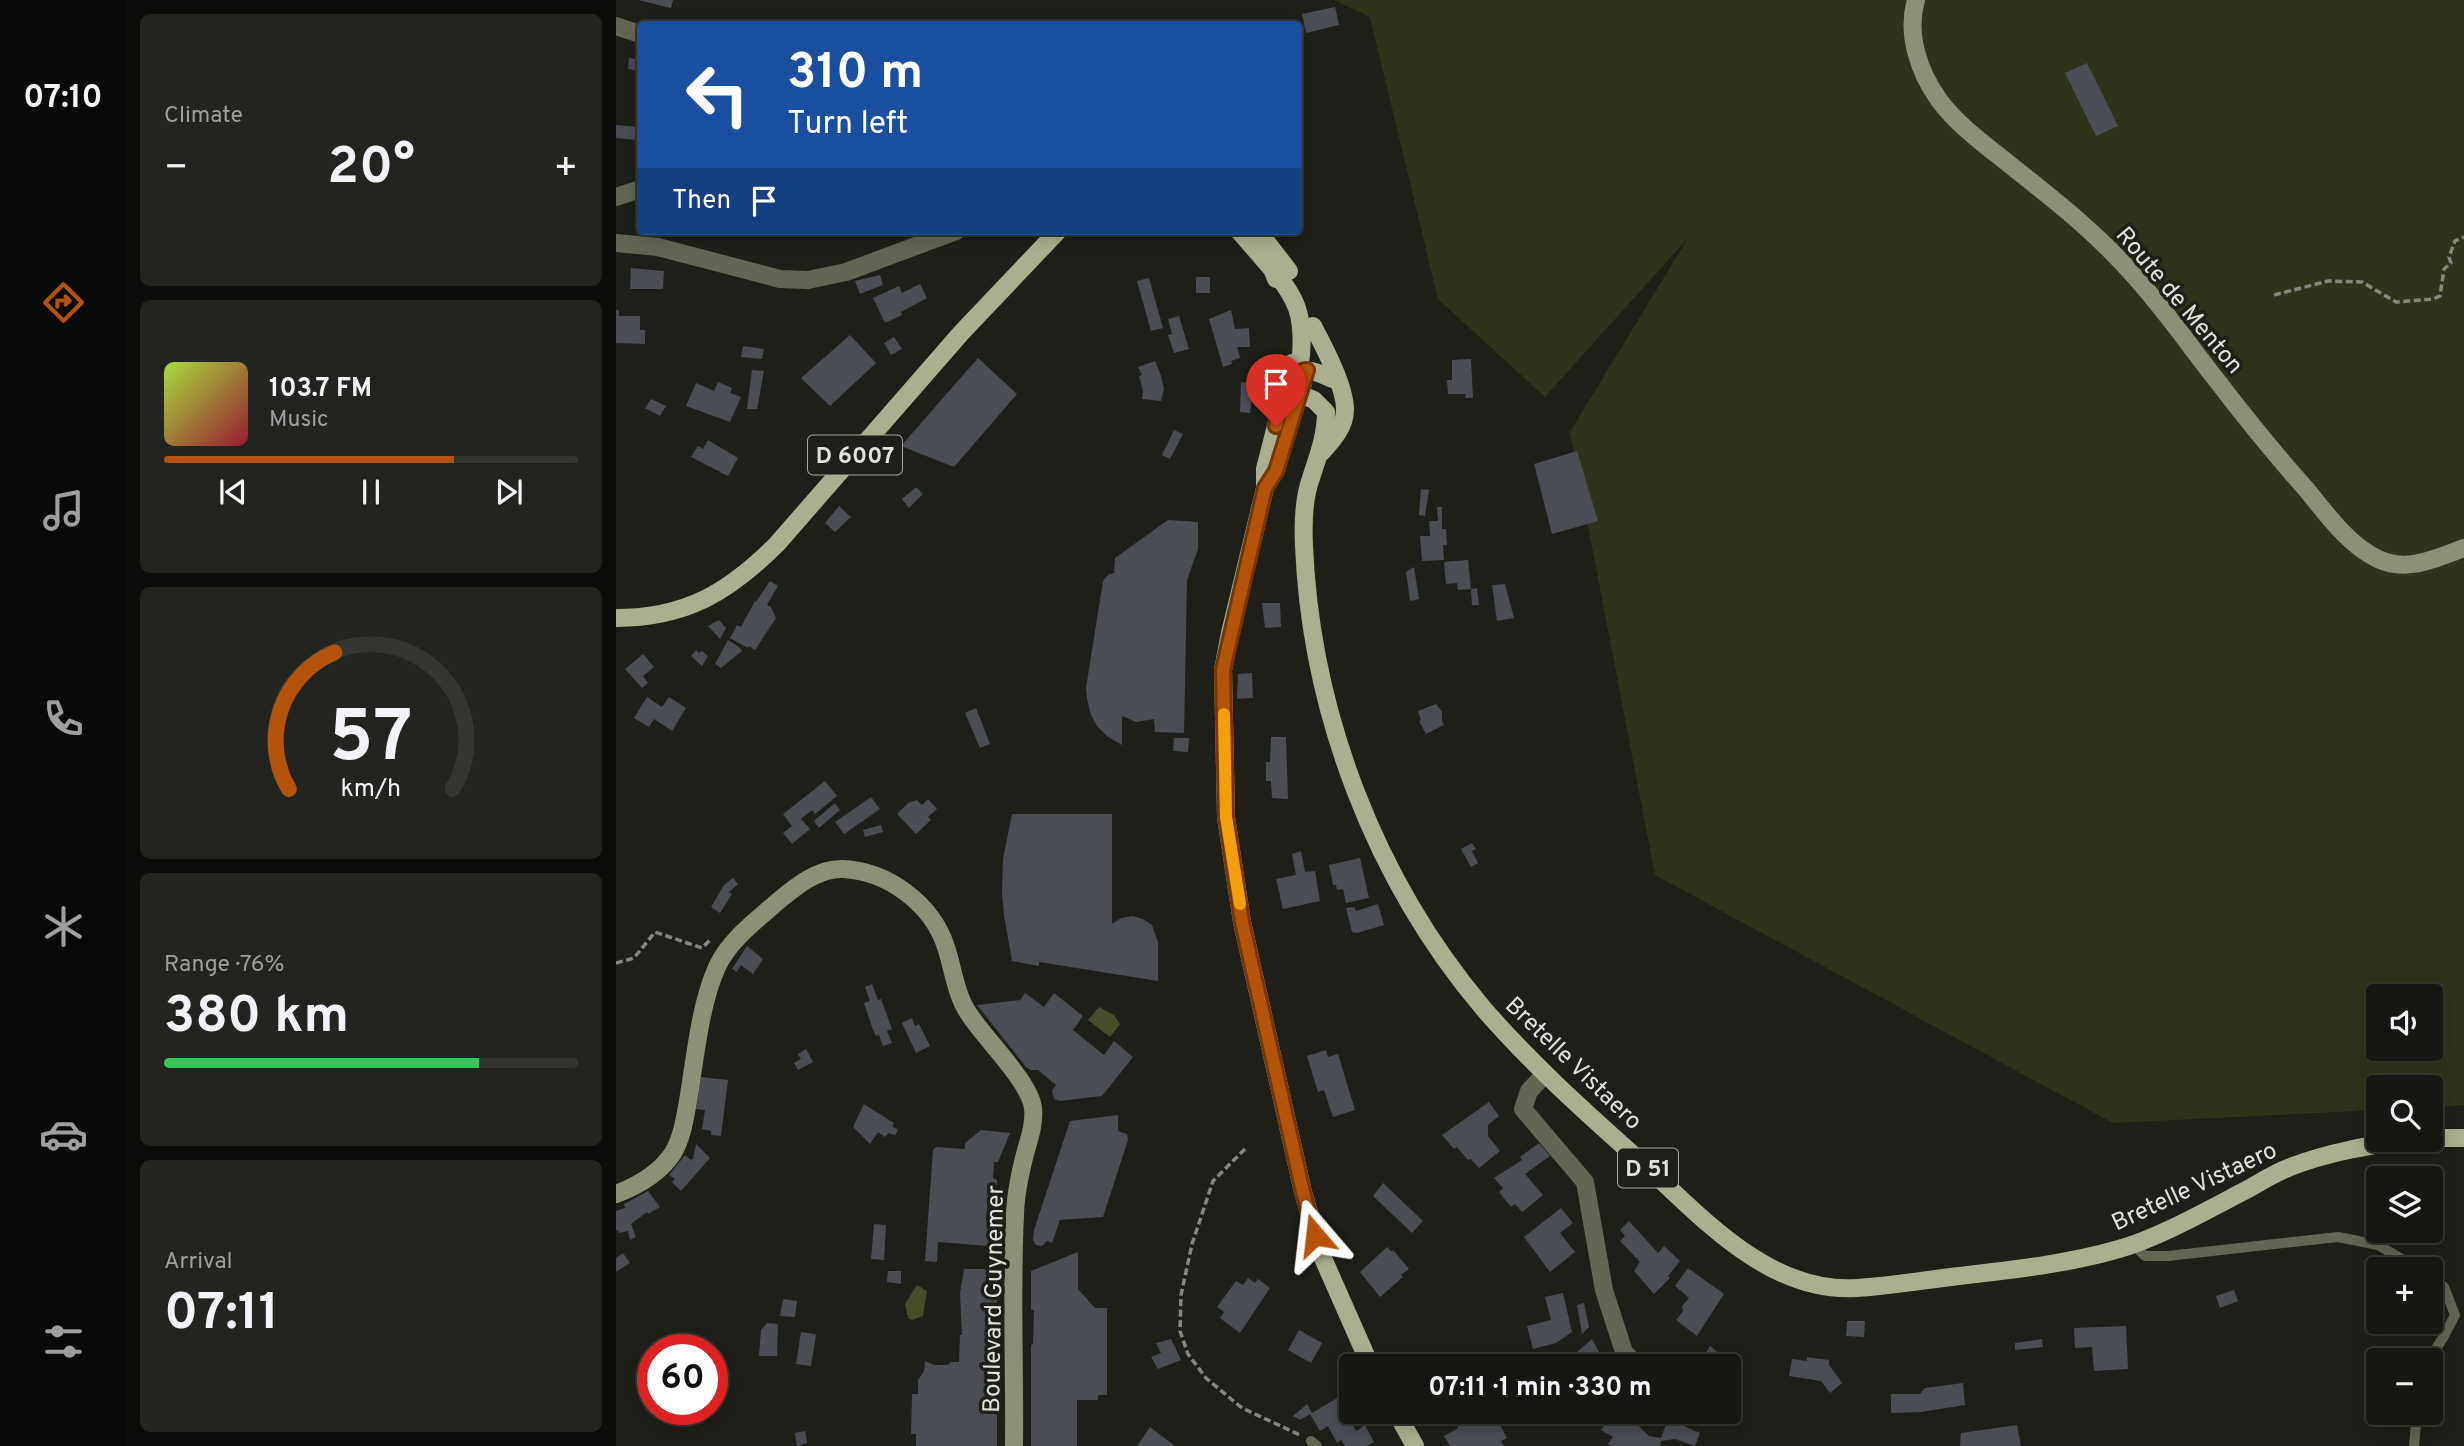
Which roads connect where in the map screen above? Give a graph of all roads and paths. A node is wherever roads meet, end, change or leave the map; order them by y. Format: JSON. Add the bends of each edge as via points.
{"nodes":[{"id":1,"x":1916,"y":0,"type":"edge"},
{"id":2,"x":616,"y":26,"type":"edge"},
{"id":3,"x":637,"y":33,"type":"edge"},
{"id":4,"x":637,"y":190,"type":"edge"},
{"id":5,"x":616,"y":197,"type":"edge"},
{"id":6,"x":945,"y":235,"type":"edge"},
{"id":7,"x":1054,"y":235,"type":"edge"},
{"id":8,"x":1242,"y":235,"type":"edge"},
{"id":9,"x":1261,"y":235,"type":"edge"},
{"id":10,"x":2464,"y":237,"type":"edge"},
{"id":11,"x":616,"y":243,"type":"edge"},
{"id":12,"x":2274,"y":295,"type":"dead end"},
{"id":13,"x":1313,"y":326,"type":"junction"},
{"id":14,"x":1298,"y":379,"type":"junction"},
{"id":15,"x":1338,"y":382,"type":"junction"},
{"id":16,"x":1321,"y":453,"type":"junction"},
{"id":17,"x":2464,"y":548,"type":"edge"},
{"id":18,"x":616,"y":618,"type":"edge"},
{"id":19,"x":702,"y":948,"type":"dead end"},
{"id":20,"x":616,"y":963,"type":"edge"},
{"id":21,"x":1545,"y":1074,"type":"junction"},
{"id":22,"x":2443,"y":1138,"type":"edge"},
{"id":23,"x":2464,"y":1138,"type":"edge"},
{"id":24,"x":2366,"y":1147,"type":"edge"},
{"id":25,"x":1245,"y":1149,"type":"dead end"},
{"id":26,"x":616,"y":1194,"type":"edge"},
{"id":27,"x":2133,"y":1244,"type":"junction"},
{"id":28,"x":2398,"y":1257,"type":"edge"},
{"id":29,"x":2443,"y":1286,"type":"edge"},
{"id":30,"x":2436,"y":1348,"type":"edge"},
{"id":31,"x":1365,"y":1354,"type":"edge"},
{"id":32,"x":1625,"y":1354,"type":"edge"},
{"id":33,"x":1403,"y":1424,"type":"edge"},
{"id":34,"x":2416,"y":1425,"type":"edge"},
{"id":35,"x":1314,"y":1443,"type":"edge"},
{"id":36,"x":1014,"y":1446,"type":"edge"},
{"id":37,"x":1415,"y":1446,"type":"edge"},
{"id":38,"x":2414,"y":1446,"type":"edge"}],
"edges":[{"from":1,"to":17,"type":"main road","name":"Route de Menton","via":[[1912,28],[1916,48],[1940,100],[1964,127],[2113,253],[2352,541],[2377,559],[2397,565],[2428,562]]},
{"from":2,"to":3,"type":"street"},
{"from":4,"to":5,"type":"street"},
{"from":6,"to":11,"type":"street","via":[[846,272],[808,280],[780,279],[658,247]]},
{"from":7,"to":18,"type":"main road","number":"D 6007","via":[[752,569],[705,600],[671,612]]},
{"from":8,"to":14,"type":"main road","via":[[1272,269],[1289,309],[1292,362]]},
{"from":9,"to":13,"type":"main road","name":"Bretelle Vistaero","via":[[1288,270]]},
{"from":10,"to":12,"type":"path","via":[[2455,241],[2440,296],[2433,299],[2396,302],[2362,282],[2328,281]]},
{"from":13,"to":14,"type":"main road","via":[[1312,348]]},
{"from":13,"to":15,"type":"main road","name":"Bretelle Vistaero","number":"D 51"},
{"from":14,"to":15,"type":"main road"},
{"from":14,"to":16,"type":"main road","name":"Bretelle Vistaero","number":"D 51","via":[[1325,412]]},
{"from":14,"to":31,"type":"main road","via":[[1276,471],[1265,488],[1223,670],[1226,817],[1242,922],[1303,1192],[1322,1256]]},
{"from":15,"to":16,"type":"main road","name":"Bretelle Vistaero","number":"D 51","via":[[1345,411],[1334,439]]},
{"from":16,"to":21,"type":"main road","name":"Bretelle Vistaero","number":"D 51","via":[[1309,482],[1303,541],[1310,614],[1344,761],[1375,837],[1437,948],[1483,1008]]},
{"from":19,"to":20,"type":"path","via":[[655,932],[634,958]]},
{"from":21,"to":27,"type":"main road","name":"Bretelle Vistaero","number":"D 51","via":[[1740,1248],[1797,1281],[1851,1289],[2024,1268]]},
{"from":21,"to":32,"type":"street","via":[[1529,1091],[1523,1109],[1585,1182],[1604,1290]]},
{"from":22,"to":23,"type":"main road"},
{"from":24,"to":27,"type":"main road","name":"Bretelle Vistaero","number":"D 51","via":[[2288,1168]]},
{"from":25,"to":35,"type":"path","via":[[1213,1181],[1192,1244],[1181,1295],[1180,1331],[1188,1354],[1206,1378],[1233,1401]]},
{"from":26,"to":36,"type":"main road","name":"Boulevard Guynemer","via":[[654,1174],[673,1153],[684,1125],[708,989],[740,934],[781,899],[823,872],[843,869],[896,886],[933,919],[965,1010],[1023,1085],[1033,1107],[1015,1214]]},
{"from":27,"to":28,"type":"lane","via":[[2145,1256],[2168,1256],[2338,1237],[2378,1245]]},
{"from":29,"to":30,"type":"lane","via":[[2455,1315]]},
{"from":33,"to":37,"type":"main road"},
{"from":34,"to":38,"type":"lane"}]}
